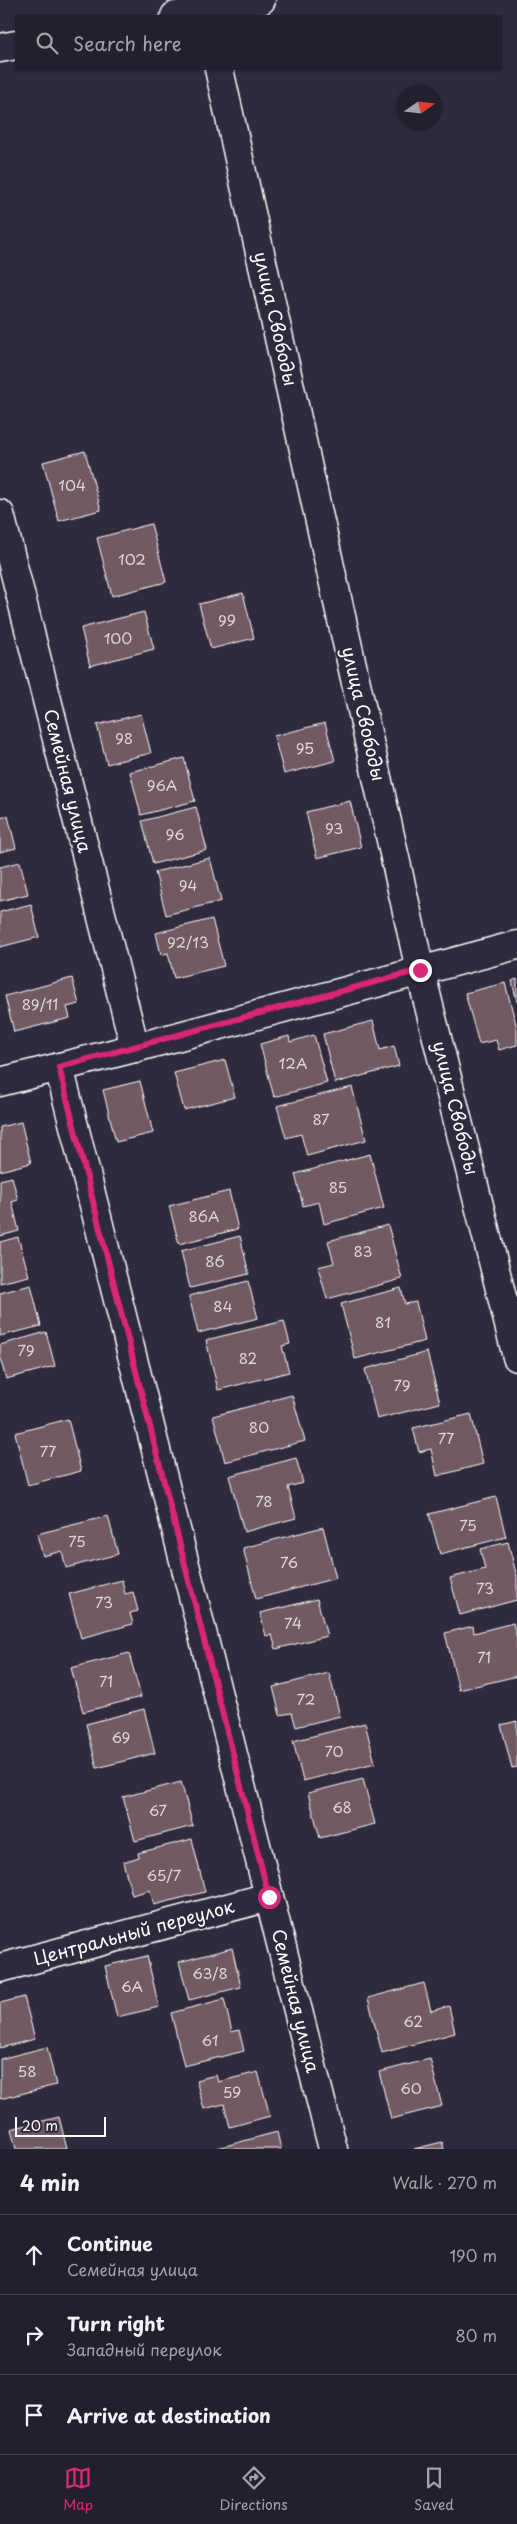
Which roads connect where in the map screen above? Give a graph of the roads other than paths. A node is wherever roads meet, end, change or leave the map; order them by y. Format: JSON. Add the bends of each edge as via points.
{"nodes":[{"id":1,"x":261,"y":0,"type":"edge"},
{"id":2,"x":207,"y":13,"type":"edge"},
{"id":3,"x":186,"y":15,"type":"edge"},
{"id":4,"x":15,"y":45,"type":"edge"},
{"id":5,"x":0,"y":48,"type":"edge"},
{"id":6,"x":219,"y":70,"type":"edge"},
{"id":7,"x":0,"y":514,"type":"edge"},
{"id":8,"x":517,"y":945,"type":"edge"},
{"id":9,"x":420,"y":970,"type":"junction"},
{"id":10,"x":135,"y":1048,"type":"junction"},
{"id":11,"x":59,"y":1067,"type":"junction"},
{"id":12,"x":0,"y":1082,"type":"edge"},
{"id":13,"x":517,"y":1357,"type":"edge"},
{"id":14,"x":269,"y":1897,"type":"junction"},
{"id":15,"x":0,"y":1968,"type":"edge"},
{"id":16,"x":333,"y":2149,"type":"edge"}],
"edges":[{"from":1,"to":2,"type":"street"},
{"from":2,"to":3,"type":"street"},
{"from":4,"to":5,"type":"street"},
{"from":6,"to":9,"type":"street","name":"улица Свободы"},
{"from":7,"to":10,"type":"street","name":"Семейная улица"},
{"from":8,"to":9,"type":"street"},
{"from":9,"to":10,"type":"street"},
{"from":9,"to":13,"type":"street","name":"улица Свободы"},
{"from":10,"to":11,"type":"street"},
{"from":11,"to":12,"type":"street"},
{"from":11,"to":14,"type":"street","name":"Семейная улица"},
{"from":14,"to":15,"type":"street","name":"Центральный переулок"},
{"from":14,"to":16,"type":"street","name":"Семейная улица"}]}
